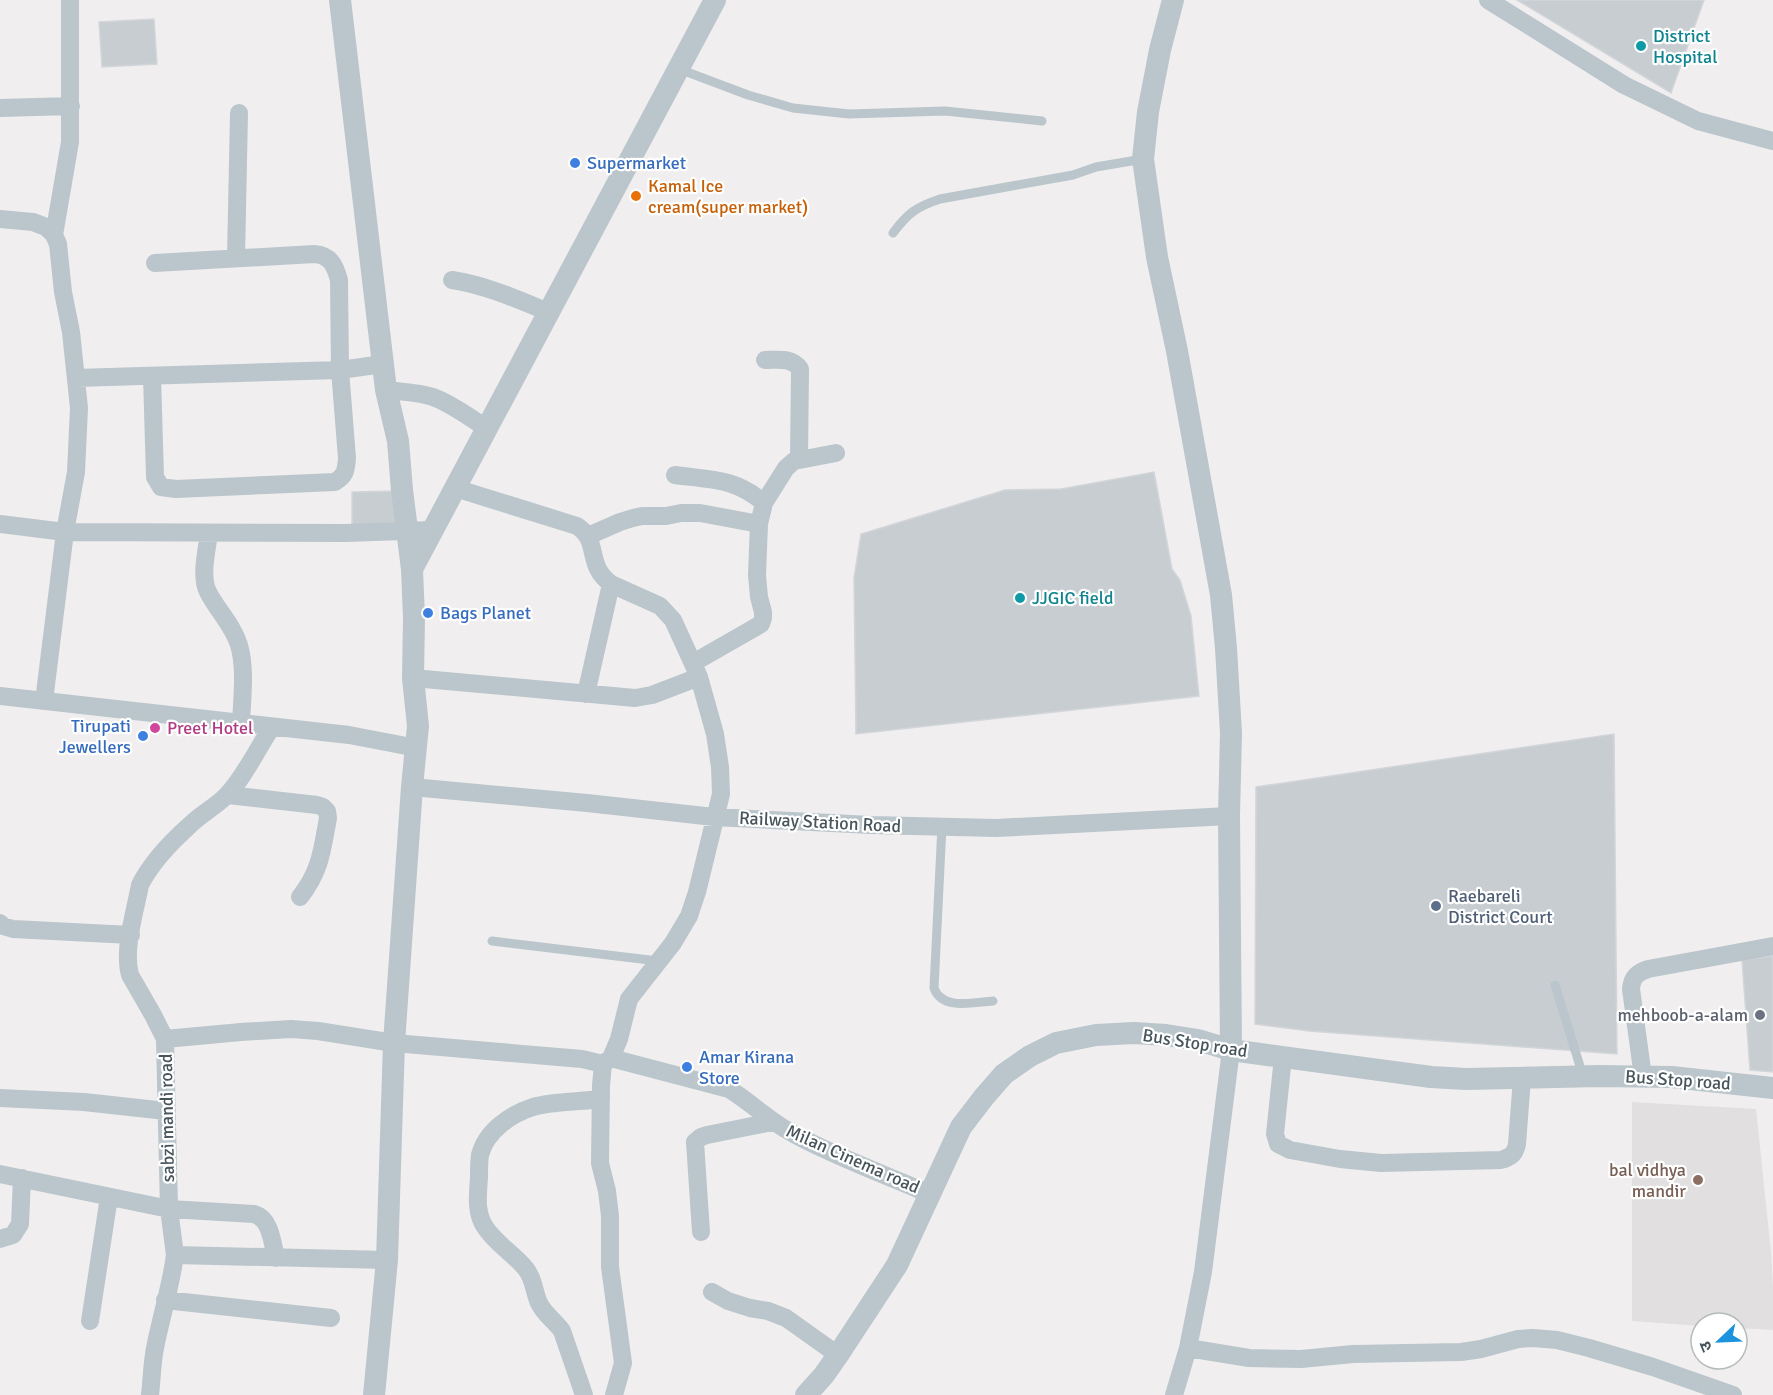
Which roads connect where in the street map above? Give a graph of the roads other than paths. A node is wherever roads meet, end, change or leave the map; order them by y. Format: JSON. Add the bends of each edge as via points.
{"nodes":[{"id":1,"x":70,"y":0,"type":"edge"},
{"id":2,"x":340,"y":0,"type":"edge"},
{"id":3,"x":716,"y":0,"type":"edge"},
{"id":4,"x":1173,"y":0,"type":"edge"},
{"id":5,"x":1488,"y":0,"type":"edge"},
{"id":6,"x":679,"y":69,"type":"junction"},
{"id":7,"x":71,"y":106,"type":"junction"},
{"id":8,"x":0,"y":108,"type":"edge"},
{"id":9,"x":239,"y":113,"type":"dead end"},
{"id":10,"x":1042,"y":121,"type":"dead end"},
{"id":11,"x":1773,"y":141,"type":"edge"},
{"id":12,"x":1143,"y":159,"type":"junction"},
{"id":13,"x":0,"y":219,"type":"edge"},
{"id":14,"x":893,"y":233,"type":"dead end"},
{"id":15,"x":54,"y":235,"type":"junction"},
{"id":16,"x":236,"y":258,"type":"junction"},
{"id":17,"x":154,"y":263,"type":"dead end"},
{"id":18,"x":452,"y":280,"type":"dead end"},
{"id":19,"x":548,"y":312,"type":"junction"},
{"id":20,"x":765,"y":360,"type":"dead end"},
{"id":21,"x":383,"y":364,"type":"junction"},
{"id":22,"x":340,"y":370,"type":"junction"},
{"id":23,"x":152,"y":376,"type":"junction"},
{"id":24,"x":76,"y":378,"type":"junction"},
{"id":25,"x":386,"y":390,"type":"junction"},
{"id":26,"x":486,"y":428,"type":"junction"},
{"id":27,"x":836,"y":453,"type":"dead end"},
{"id":28,"x":799,"y":460,"type":"junction"},
{"id":29,"x":675,"y":476,"type":"dead end"},
{"id":30,"x":455,"y":488,"type":"junction"},
{"id":31,"x":764,"y":503,"type":"junction"},
{"id":32,"x":759,"y":524,"type":"junction"},
{"id":33,"x":0,"y":525,"type":"edge"},
{"id":34,"x":433,"y":530,"type":"junction"},
{"id":35,"x":407,"y":531,"type":"junction"},
{"id":36,"x":65,"y":532,"type":"junction"},
{"id":37,"x":209,"y":532,"type":"junction"},
{"id":38,"x":588,"y":536,"type":"junction"},
{"id":39,"x":412,"y":569,"type":"junction"},
{"id":40,"x":611,"y":584,"type":"junction"},
{"id":41,"x":696,"y":670,"type":"junction"},
{"id":42,"x":413,"y":678,"type":"junction"},
{"id":43,"x":586,"y":694,"type":"junction"},
{"id":44,"x":0,"y":696,"type":"edge"},
{"id":45,"x":44,"y":701,"type":"junction"},
{"id":46,"x":241,"y":723,"type":"junction"},
{"id":47,"x":272,"y":727,"type":"junction"},
{"id":48,"x":417,"y":748,"type":"junction"},
{"id":49,"x":412,"y":787,"type":"junction"},
{"id":50,"x":228,"y":795,"type":"junction"},
{"id":51,"x":1229,"y":816,"type":"junction"},
{"id":52,"x":714,"y":817,"type":"junction"},
{"id":53,"x":942,"y":826,"type":"junction"},
{"id":54,"x":300,"y":897,"type":"dead end"},
{"id":55,"x":0,"y":923,"type":"edge"},
{"id":56,"x":131,"y":935,"type":"junction"},
{"id":57,"x":492,"y":941,"type":"dead end"},
{"id":58,"x":1773,"y":946,"type":"edge"},
{"id":59,"x":658,"y":961,"type":"junction"},
{"id":60,"x":1555,"y":985,"type":"dead end"},
{"id":61,"x":993,"y":1001,"type":"dead end"},
{"id":62,"x":165,"y":1039,"type":"junction"},
{"id":63,"x":394,"y":1043,"type":"junction"},
{"id":64,"x":1231,"y":1050,"type":"junction"},
{"id":65,"x":1283,"y":1057,"type":"junction"},
{"id":66,"x":607,"y":1061,"type":"junction"},
{"id":67,"x":1583,"y":1076,"type":"junction"},
{"id":68,"x":1643,"y":1077,"type":"junction"},
{"id":69,"x":1522,"y":1078,"type":"junction"},
{"id":70,"x":1773,"y":1088,"type":"edge"},
{"id":71,"x":0,"y":1098,"type":"edge"},
{"id":72,"x":601,"y":1099,"type":"junction"},
{"id":73,"x":166,"y":1111,"type":"junction"},
{"id":74,"x":772,"y":1122,"type":"junction"},
{"id":75,"x":0,"y":1174,"type":"edge"},
{"id":76,"x":22,"y":1178,"type":"junction"},
{"id":77,"x":930,"y":1194,"type":"junction"},
{"id":78,"x":109,"y":1197,"type":"junction"},
{"id":79,"x":169,"y":1209,"type":"junction"},
{"id":80,"x":701,"y":1232,"type":"dead end"},
{"id":81,"x":0,"y":1239,"type":"edge"},
{"id":82,"x":175,"y":1255,"type":"junction"},
{"id":83,"x":276,"y":1257,"type":"junction"},
{"id":84,"x":387,"y":1260,"type":"junction"},
{"id":85,"x":712,"y":1292,"type":"dead end"},
{"id":86,"x":165,"y":1300,"type":"junction"},
{"id":87,"x":331,"y":1318,"type":"dead end"},
{"id":88,"x":90,"y":1321,"type":"dead end"},
{"id":89,"x":1188,"y":1348,"type":"junction"},
{"id":90,"x":838,"y":1355,"type":"junction"},
{"id":91,"x":150,"y":1395,"type":"edge"},
{"id":92,"x":374,"y":1395,"type":"edge"},
{"id":93,"x":584,"y":1395,"type":"edge"},
{"id":94,"x":614,"y":1395,"type":"edge"},
{"id":95,"x":806,"y":1395,"type":"edge"},
{"id":96,"x":1174,"y":1395,"type":"edge"},
{"id":97,"x":1732,"y":1395,"type":"edge"}],
"edges":[{"from":1,"to":7,"type":"street"},
{"from":2,"to":21,"type":"street"},
{"from":3,"to":6,"type":"street"},
{"from":4,"to":12,"type":"street","via":[[1148,112]]},
{"from":5,"to":11,"type":"street","via":[[1624,85],[1698,121]]},
{"from":6,"to":10,"type":"lane","via":[[793,108],[873,115],[945,111]]},
{"from":6,"to":19,"type":"street"},
{"from":7,"to":8,"type":"street"},
{"from":7,"to":15,"type":"street","via":[[68,156]]},
{"from":9,"to":16,"type":"street"},
{"from":12,"to":14,"type":"lane","via":[[940,199],[904,217]]},
{"from":12,"to":51,"type":"street","via":[[1157,257],[1178,351],[1221,595],[1230,703]]},
{"from":13,"to":15,"type":"street","via":[[33,222]]},
{"from":15,"to":24,"type":"street"},
{"from":16,"to":17,"type":"street"},
{"from":16,"to":22,"type":"street","via":[[314,254],[331,260],[339,280]]},
{"from":18,"to":19,"type":"street"},
{"from":19,"to":26,"type":"street"},
{"from":20,"to":28,"type":"street","via":[[790,360],[800,369]]},
{"from":21,"to":22,"type":"street"},
{"from":21,"to":25,"type":"street"},
{"from":22,"to":23,"type":"street"},
{"from":22,"to":23,"type":"street","via":[[347,458],[344,477],[335,482],[176,489],[161,487],[155,477]]},
{"from":23,"to":24,"type":"street"},
{"from":24,"to":36,"type":"street","via":[[79,438]]},
{"from":25,"to":26,"type":"street","via":[[434,398]]},
{"from":25,"to":35,"type":"street","via":[[398,441]]},
{"from":26,"to":30,"type":"street"},
{"from":27,"to":28,"type":"street"},
{"from":28,"to":31,"type":"street","via":[[786,468]]},
{"from":29,"to":31,"type":"street","via":[[734,484]]},
{"from":30,"to":34,"type":"street"},
{"from":30,"to":38,"type":"street","via":[[577,526]]},
{"from":31,"to":32,"type":"street"},
{"from":32,"to":38,"type":"street","via":[[681,513],[633,518]]},
{"from":32,"to":41,"type":"street","via":[[757,575],[761,624]]},
{"from":33,"to":36,"type":"street"},
{"from":34,"to":35,"type":"street"},
{"from":34,"to":39,"type":"street"},
{"from":35,"to":37,"type":"street"},
{"from":35,"to":39,"type":"street"},
{"from":36,"to":37,"type":"street"},
{"from":36,"to":45,"type":"street"},
{"from":37,"to":46,"type":"street","via":[[205,582],[241,652]]},
{"from":38,"to":40,"type":"street","via":[[598,569]]},
{"from":39,"to":42,"type":"street"},
{"from":40,"to":41,"type":"street","via":[[660,606],[673,620]]},
{"from":40,"to":43,"type":"street"},
{"from":41,"to":43,"type":"street","via":[[652,695],[634,698]]},
{"from":41,"to":52,"type":"street","via":[[715,734],[720,767],[721,794]]},
{"from":42,"to":43,"type":"street"},
{"from":42,"to":48,"type":"street"},
{"from":44,"to":45,"type":"street"},
{"from":45,"to":46,"type":"street"},
{"from":46,"to":47,"type":"street"},
{"from":47,"to":48,"type":"street","via":[[349,735]]},
{"from":47,"to":50,"type":"street","name":"sabzi mandi road"},
{"from":48,"to":49,"type":"street"},
{"from":49,"to":52,"type":"street","name":"Railway Station Road"},
{"from":49,"to":63,"type":"street"},
{"from":50,"to":54,"type":"street","via":[[317,805],[327,812],[317,871]]},
{"from":50,"to":56,"type":"street","name":"sabzi mandi road","via":[[190,825],[145,876]]},
{"from":51,"to":53,"type":"street","name":"Railway Station Road","via":[[996,828]]},
{"from":51,"to":64,"type":"street"},
{"from":52,"to":53,"type":"street","name":"Railway Station Road"},
{"from":52,"to":59,"type":"street","via":[[689,916]]},
{"from":53,"to":61,"type":"lane","via":[[936,995],[950,1003]]},
{"from":55,"to":56,"type":"street","via":[[13,929]]},
{"from":56,"to":62,"type":"street","name":"sabzi mandi road","via":[[130,975]]},
{"from":57,"to":59,"type":"lane"},
{"from":58,"to":68,"type":"street","via":[[1638,973],[1631,989]]},
{"from":59,"to":66,"type":"street","via":[[629,999],[619,1039]]},
{"from":60,"to":67,"type":"lane"},
{"from":62,"to":63,"type":"street","name":"Milan Cinema road","via":[[291,1029]]},
{"from":62,"to":73,"type":"street","name":"sabzi mandi road"},
{"from":63,"to":66,"type":"street","name":"Milan Cinema road"},
{"from":63,"to":84,"type":"street"},
{"from":64,"to":65,"type":"street","name":"Bus Stop road"},
{"from":64,"to":77,"type":"street","name":"Bus Stop road","via":[[1198,1040],[1134,1033],[1056,1043],[1004,1074],[984,1097],[962,1127]]},
{"from":64,"to":89,"type":"street","via":[[1203,1272]]},
{"from":65,"to":69,"type":"street","name":"Bus Stop road","via":[[1431,1077]]},
{"from":65,"to":69,"type":"street","via":[[1275,1134],[1278,1144],[1290,1150],[1374,1162],[1511,1157],[1517,1144]]},
{"from":66,"to":72,"type":"street"},
{"from":66,"to":74,"type":"street","name":"Milan Cinema road","via":[[729,1089]]},
{"from":67,"to":68,"type":"street","name":"Bus Stop road"},
{"from":67,"to":69,"type":"street","name":"Bus Stop road"},
{"from":68,"to":70,"type":"street","name":"Bus Stop road"},
{"from":71,"to":73,"type":"street"},
{"from":72,"to":93,"type":"street","via":[[531,1108],[501,1124],[480,1154],[477,1199],[484,1226],[526,1269],[538,1302],[562,1331]]},
{"from":72,"to":94,"type":"street","via":[[600,1163],[610,1216],[611,1276],[623,1363]]},
{"from":73,"to":79,"type":"street","name":"sabzi mandi road"},
{"from":74,"to":77,"type":"street","name":"Milan Cinema road"},
{"from":74,"to":80,"type":"street","via":[[707,1135],[695,1142]]},
{"from":75,"to":76,"type":"street"},
{"from":76,"to":78,"type":"street"},
{"from":76,"to":81,"type":"street","via":[[18,1230]]},
{"from":77,"to":90,"type":"street","name":"Bus Stop road","via":[[897,1264]]},
{"from":78,"to":79,"type":"street"},
{"from":78,"to":88,"type":"street"},
{"from":79,"to":82,"type":"street","name":"sabzi mandi road"},
{"from":79,"to":83,"type":"street","via":[[260,1216],[269,1229]]},
{"from":82,"to":83,"type":"street"},
{"from":82,"to":86,"type":"street","name":"sabzi mandi road"},
{"from":83,"to":84,"type":"street"},
{"from":84,"to":92,"type":"street"},
{"from":85,"to":90,"type":"street","via":[[728,1301],[786,1318]]},
{"from":86,"to":87,"type":"street"},
{"from":86,"to":91,"type":"street","name":"sabzi mandi road"},
{"from":89,"to":96,"type":"street"},
{"from":89,"to":97,"type":"street","via":[[1249,1358],[1301,1359],[1461,1352],[1533,1338],[1582,1346]]},
{"from":90,"to":95,"type":"street","name":"Bus Stop road"}]}
